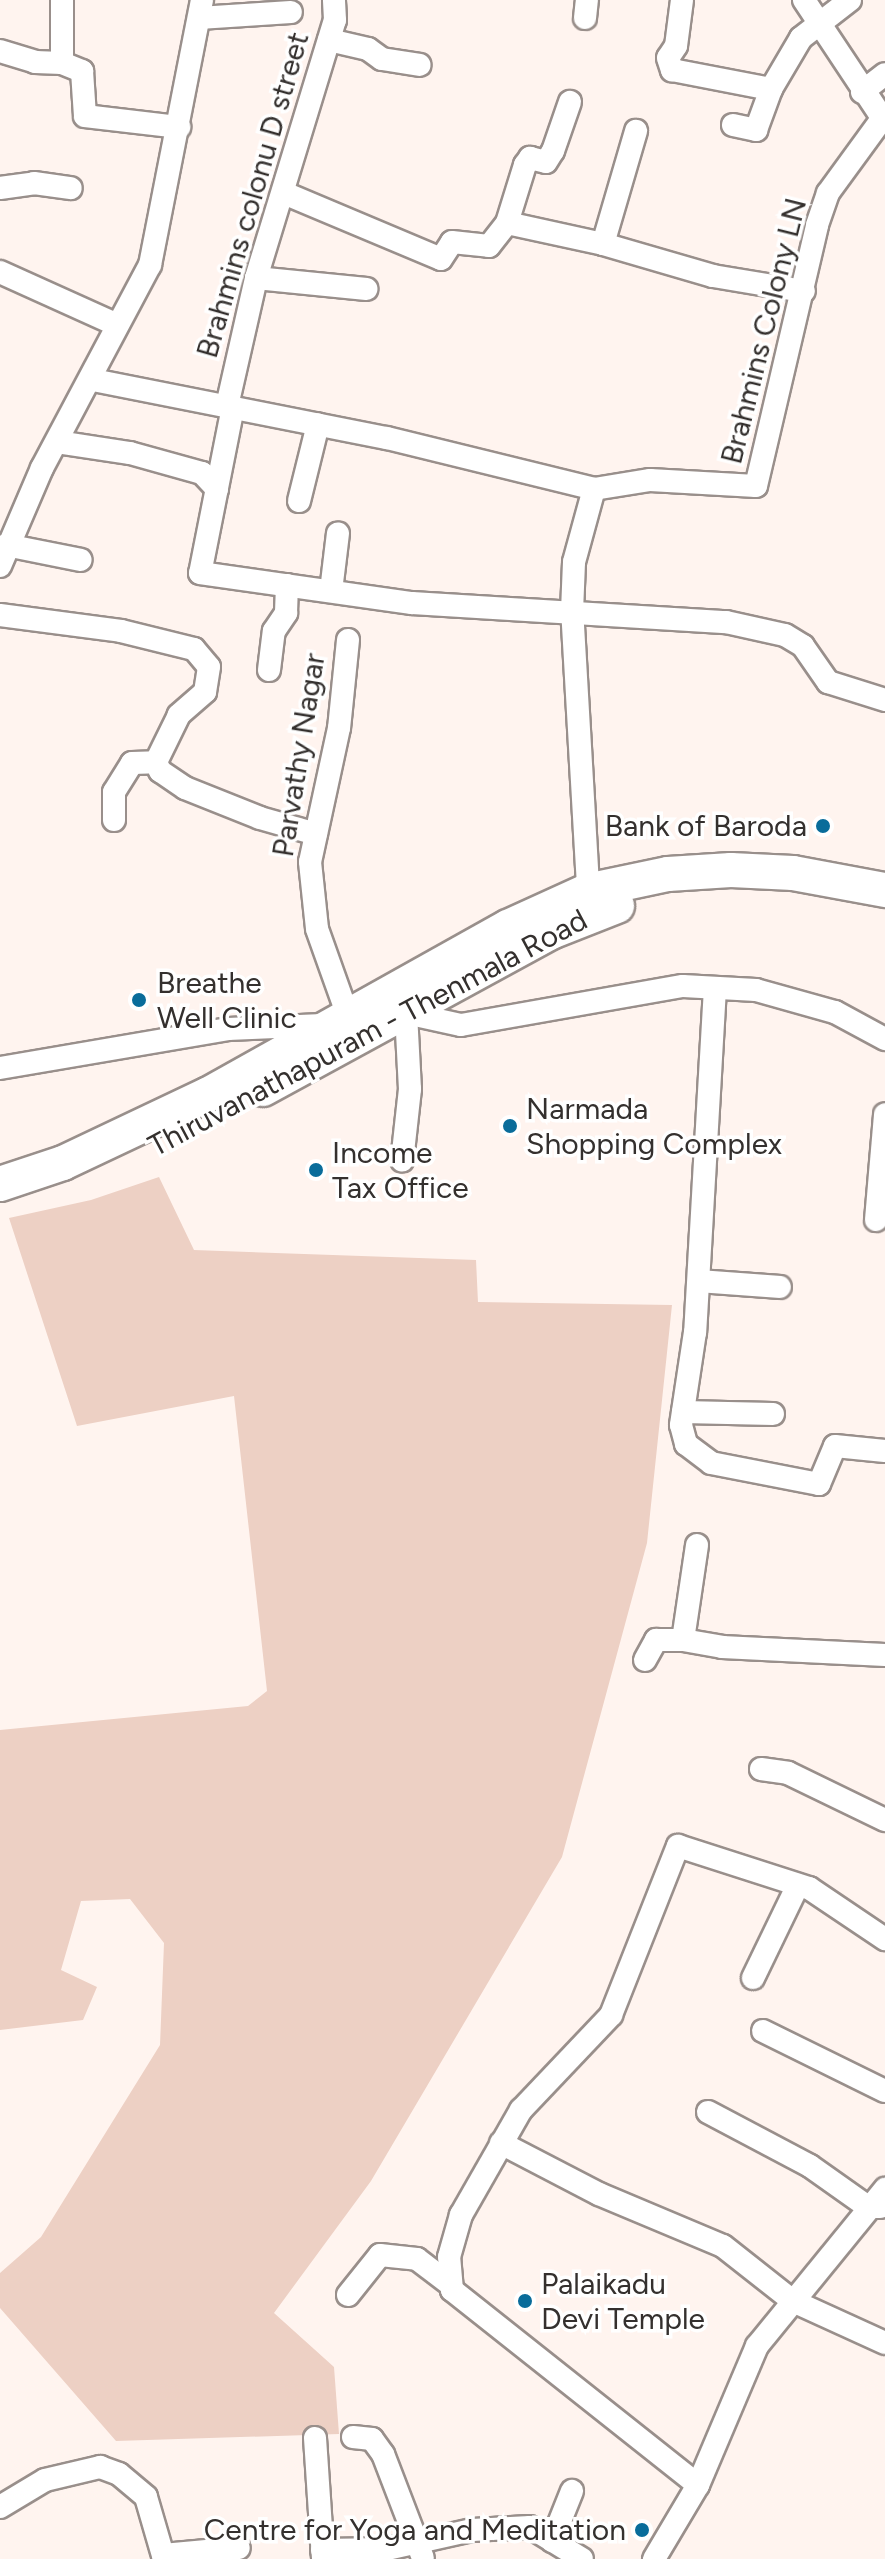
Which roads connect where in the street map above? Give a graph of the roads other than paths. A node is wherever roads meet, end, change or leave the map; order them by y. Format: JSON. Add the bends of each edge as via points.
{"nodes":[{"id":1,"x":62,"y":0,"type":"edge"},
{"id":2,"x":334,"y":0,"type":"edge"},
{"id":3,"x":682,"y":0,"type":"edge"},
{"id":4,"x":804,"y":0,"type":"edge"},
{"id":5,"x":850,"y":0,"type":"edge"},
{"id":6,"x":200,"y":9,"type":"edge"},
{"id":7,"x":291,"y":12,"type":"dead end"},
{"id":8,"x":821,"y":24,"type":"junction"},
{"id":9,"x":329,"y":40,"type":"junction"},
{"id":10,"x":0,"y":51,"type":"edge"},
{"id":11,"x":62,"y":63,"type":"junction"},
{"id":12,"x":420,"y":65,"type":"dead end"},
{"id":13,"x":885,"y":74,"type":"edge"},
{"id":14,"x":771,"y":89,"type":"junction"},
{"id":15,"x":862,"y":92,"type":"junction"},
{"id":16,"x":570,"y":102,"type":"dead end"},
{"id":17,"x":884,"y":120,"type":"edge"},
{"id":18,"x":733,"y":125,"type":"dead end"},
{"id":19,"x":179,"y":127,"type":"junction"},
{"id":20,"x":636,"y":131,"type":"dead end"},
{"id":21,"x":0,"y":188,"type":"edge"},
{"id":22,"x":71,"y":188,"type":"dead end"},
{"id":23,"x":284,"y":193,"type":"junction"},
{"id":24,"x":507,"y":223,"type":"junction"},
{"id":25,"x":603,"y":244,"type":"junction"},
{"id":26,"x":0,"y":272,"type":"edge"},
{"id":27,"x":256,"y":278,"type":"junction"},
{"id":28,"x":366,"y":289,"type":"dead end"},
{"id":29,"x":804,"y":291,"type":"junction"},
{"id":30,"x":115,"y":324,"type":"junction"},
{"id":31,"x":93,"y":380,"type":"junction"},
{"id":32,"x":230,"y":407,"type":"junction"},
{"id":33,"x":318,"y":424,"type":"junction"},
{"id":34,"x":57,"y":442,"type":"junction"},
{"id":35,"x":217,"y":489,"type":"junction"},
{"id":36,"x":594,"y":489,"type":"junction"},
{"id":37,"x":299,"y":501,"type":"dead end"},
{"id":38,"x":338,"y":533,"type":"dead end"},
{"id":39,"x":3,"y":556,"type":"edge"},
{"id":40,"x":81,"y":560,"type":"dead end"},
{"id":41,"x":287,"y":585,"type":"junction"},
{"id":42,"x":331,"y":591,"type":"junction"},
{"id":43,"x":572,"y":612,"type":"junction"},
{"id":44,"x":0,"y":615,"type":"edge"},
{"id":45,"x":348,"y":640,"type":"dead end"},
{"id":46,"x":269,"y":670,"type":"dead end"},
{"id":47,"x":885,"y":700,"type":"edge"},
{"id":48,"x":156,"y":762,"type":"junction"},
{"id":49,"x":114,"y":820,"type":"dead end"},
{"id":50,"x":316,"y":834,"type":"junction"},
{"id":51,"x":885,"y":890,"type":"edge"},
{"id":52,"x":589,"y":902,"type":"junction"},
{"id":53,"x":885,"y":910,"type":"edge"},
{"id":54,"x":715,"y":988,"type":"junction"},
{"id":55,"x":399,"y":1003,"type":"junction"},
{"id":56,"x":336,"y":1031,"type":"junction"},
{"id":57,"x":885,"y":1039,"type":"edge"},
{"id":58,"x":0,"y":1068,"type":"edge"},
{"id":59,"x":885,"y":1114,"type":"edge"},
{"id":60,"x":402,"y":1161,"type":"dead end"},
{"id":61,"x":0,"y":1184,"type":"edge"},
{"id":62,"x":0,"y":1205,"type":"edge"},
{"id":63,"x":876,"y":1220,"type":"dead end"},
{"id":64,"x":699,"y":1281,"type":"junction"},
{"id":65,"x":780,"y":1287,"type":"dead end"},
{"id":66,"x":683,"y":1412,"type":"junction"},
{"id":67,"x":773,"y":1414,"type":"dead end"},
{"id":68,"x":885,"y":1451,"type":"edge"},
{"id":69,"x":697,"y":1545,"type":"dead end"},
{"id":70,"x":683,"y":1640,"type":"junction"},
{"id":71,"x":885,"y":1655,"type":"edge"},
{"id":72,"x":645,"y":1660,"type":"dead end"},
{"id":73,"x":761,"y":1769,"type":"dead end"},
{"id":74,"x":885,"y":1820,"type":"edge"},
{"id":75,"x":798,"y":1885,"type":"junction"},
{"id":76,"x":885,"y":1939,"type":"edge"},
{"id":77,"x":753,"y":1978,"type":"dead end"},
{"id":78,"x":763,"y":2031,"type":"dead end"},
{"id":79,"x":885,"y":2091,"type":"edge"},
{"id":80,"x":708,"y":2112,"type":"dead end"},
{"id":81,"x":501,"y":2143,"type":"junction"},
{"id":82,"x":885,"y":2189,"type":"edge"},
{"id":83,"x":876,"y":2207,"type":"edge"},
{"id":84,"x":451,"y":2285,"type":"junction"},
{"id":85,"x":348,"y":2295,"type":"dead end"},
{"id":86,"x":793,"y":2301,"type":"junction"},
{"id":87,"x":885,"y":2343,"type":"edge"},
{"id":88,"x":353,"y":2437,"type":"dead end"},
{"id":89,"x":315,"y":2438,"type":"dead end"},
{"id":90,"x":698,"y":2485,"type":"junction"},
{"id":91,"x":572,"y":2491,"type":"dead end"},
{"id":92,"x":0,"y":2507,"type":"edge"},
{"id":93,"x":552,"y":2541,"type":"junction"},
{"id":94,"x":239,"y":2548,"type":"dead end"},
{"id":95,"x":422,"y":2552,"type":"edge"},
{"id":96,"x":323,"y":2554,"type":"edge"},
{"id":97,"x":164,"y":2557,"type":"edge"},
{"id":98,"x":582,"y":2559,"type":"edge"},
{"id":99,"x":654,"y":2559,"type":"edge"}],
"edges":[{"from":1,"to":11,"type":"street"},
{"from":2,"to":9,"type":"street","name":"Brahmins colonu D street"},
{"from":3,"to":14,"type":"street","via":[[676,46],[668,58],[672,70]]},
{"from":4,"to":8,"type":"street"},
{"from":5,"to":8,"type":"street"},
{"from":6,"to":7,"type":"street"},
{"from":6,"to":19,"type":"street"},
{"from":8,"to":14,"type":"street","via":[[801,38]]},
{"from":8,"to":15,"type":"street"},
{"from":9,"to":12,"type":"street","via":[[368,49],[382,59]]},
{"from":9,"to":23,"type":"street","name":"Brahmins colonu D street"},
{"from":10,"to":11,"type":"street","via":[[35,62]]},
{"from":11,"to":19,"type":"street","via":[[82,71],[85,116]]},
{"from":13,"to":15,"type":"street"},
{"from":14,"to":18,"type":"street","via":[[756,130]]},
{"from":15,"to":17,"type":"street"},
{"from":16,"to":24,"type":"street","via":[[546,162],[530,158],[525,165]]},
{"from":17,"to":29,"type":"street","name":"Brahmins Colony LN","via":[[828,193]]},
{"from":19,"to":30,"type":"street","via":[[150,265]]},
{"from":20,"to":25,"type":"street"},
{"from":21,"to":22,"type":"street","via":[[34,183]]},
{"from":23,"to":24,"type":"street","via":[[441,259],[452,242],[489,246]]},
{"from":23,"to":27,"type":"street","name":"Brahmins colonu D street"},
{"from":24,"to":25,"type":"street"},
{"from":25,"to":29,"type":"street","via":[[713,276]]},
{"from":26,"to":30,"type":"street"},
{"from":27,"to":28,"type":"street"},
{"from":27,"to":32,"type":"street","name":"Brahmins colonu D street"},
{"from":29,"to":36,"type":"street","name":"Brahmins Colony LN","via":[[756,486],[650,480]]},
{"from":30,"to":31,"type":"street"},
{"from":31,"to":32,"type":"street"},
{"from":31,"to":34,"type":"street"},
{"from":32,"to":33,"type":"street"},
{"from":32,"to":35,"type":"street","name":"Brahmins colonu D street"},
{"from":33,"to":36,"type":"street"},
{"from":33,"to":37,"type":"street"},
{"from":34,"to":35,"type":"street","via":[[130,453],[202,473]]},
{"from":34,"to":39,"type":"street"},
{"from":35,"to":41,"type":"street","name":"Brahmins colonu D street","via":[[200,573]]},
{"from":36,"to":43,"type":"street","via":[[574,562]]},
{"from":38,"to":42,"type":"street"},
{"from":39,"to":40,"type":"street"},
{"from":41,"to":42,"type":"street"},
{"from":41,"to":46,"type":"street","via":[[286,613],[274,631]]},
{"from":42,"to":43,"type":"street","via":[[412,603]]},
{"from":43,"to":47,"type":"street","via":[[773,630],[803,646],[828,682]]},
{"from":43,"to":52,"type":"street"},
{"from":44,"to":48,"type":"street","via":[[121,631],[205,657],[205,692],[179,715]]},
{"from":45,"to":50,"type":"street","name":"Parvathy Nagar","via":[[339,728]]},
{"from":48,"to":49,"type":"street","via":[[132,763],[114,792]]},
{"from":48,"to":50,"type":"street","via":[[160,771],[185,788]]},
{"from":50,"to":56,"type":"street","name":"Parvathy Nagar","via":[[310,862],[315,916]]},
{"from":51,"to":52,"type":"main road","via":[[793,873],[731,870],[668,874]]},
{"from":52,"to":53,"type":"main road","name":"Thiruvanathapuram - Thenmala Road","via":[[774,890]]},
{"from":52,"to":55,"type":"main road","name":"Thiruvanathapuram - Thenmala Road"},
{"from":54,"to":55,"type":"street","via":[[683,986],[461,1025]]},
{"from":54,"to":57,"type":"street","via":[[794,998],[835,1012]]},
{"from":54,"to":64,"type":"street"},
{"from":55,"to":56,"type":"main road","name":"Thiruvanathapuram - Thenmala Road"},
{"from":55,"to":60,"type":"street","via":[[410,1089]]},
{"from":56,"to":58,"type":"street","via":[[228,1029]]},
{"from":56,"to":61,"type":"main road","via":[[134,1131]]},
{"from":56,"to":62,"type":"main road","name":"Thiruvanathapuram - Thenmala Road","via":[[148,1150],[88,1177]]},
{"from":59,"to":63,"type":"street"},
{"from":64,"to":65,"type":"street"},
{"from":64,"to":66,"type":"street"},
{"from":66,"to":67,"type":"street"},
{"from":66,"to":68,"type":"street","via":[[681,1425],[695,1455],[750,1471],[819,1484],[835,1446]]},
{"from":69,"to":70,"type":"street"},
{"from":70,"to":71,"type":"street","via":[[722,1647]]},
{"from":70,"to":72,"type":"street","via":[[656,1640]]},
{"from":73,"to":74,"type":"street","via":[[788,1773]]},
{"from":75,"to":76,"type":"street"},
{"from":75,"to":77,"type":"street"},
{"from":75,"to":81,"type":"street","via":[[678,1846],[611,2015],[546,2079]]},
{"from":78,"to":79,"type":"street"},
{"from":80,"to":83,"type":"street"},
{"from":81,"to":84,"type":"street","via":[[461,2215],[449,2257]]},
{"from":81,"to":86,"type":"street","via":[[599,2194],[723,2246]]},
{"from":82,"to":83,"type":"street"},
{"from":83,"to":86,"type":"street"},
{"from":84,"to":85,"type":"street","via":[[417,2259],[380,2255]]},
{"from":84,"to":90,"type":"street"},
{"from":86,"to":87,"type":"street"},
{"from":86,"to":90,"type":"street","via":[[757,2346]]},
{"from":88,"to":95,"type":"street","via":[[372,2439],[383,2454]]},
{"from":89,"to":96,"type":"street"},
{"from":90,"to":99,"type":"street"},
{"from":91,"to":93,"type":"street"},
{"from":92,"to":97,"type":"street","via":[[45,2480],[100,2467],[119,2474],[146,2497]]},
{"from":93,"to":95,"type":"street","via":[[530,2527],[472,2530]]},
{"from":93,"to":98,"type":"street"},
{"from":94,"to":97,"type":"street"},
{"from":95,"to":96,"type":"street"}]}
